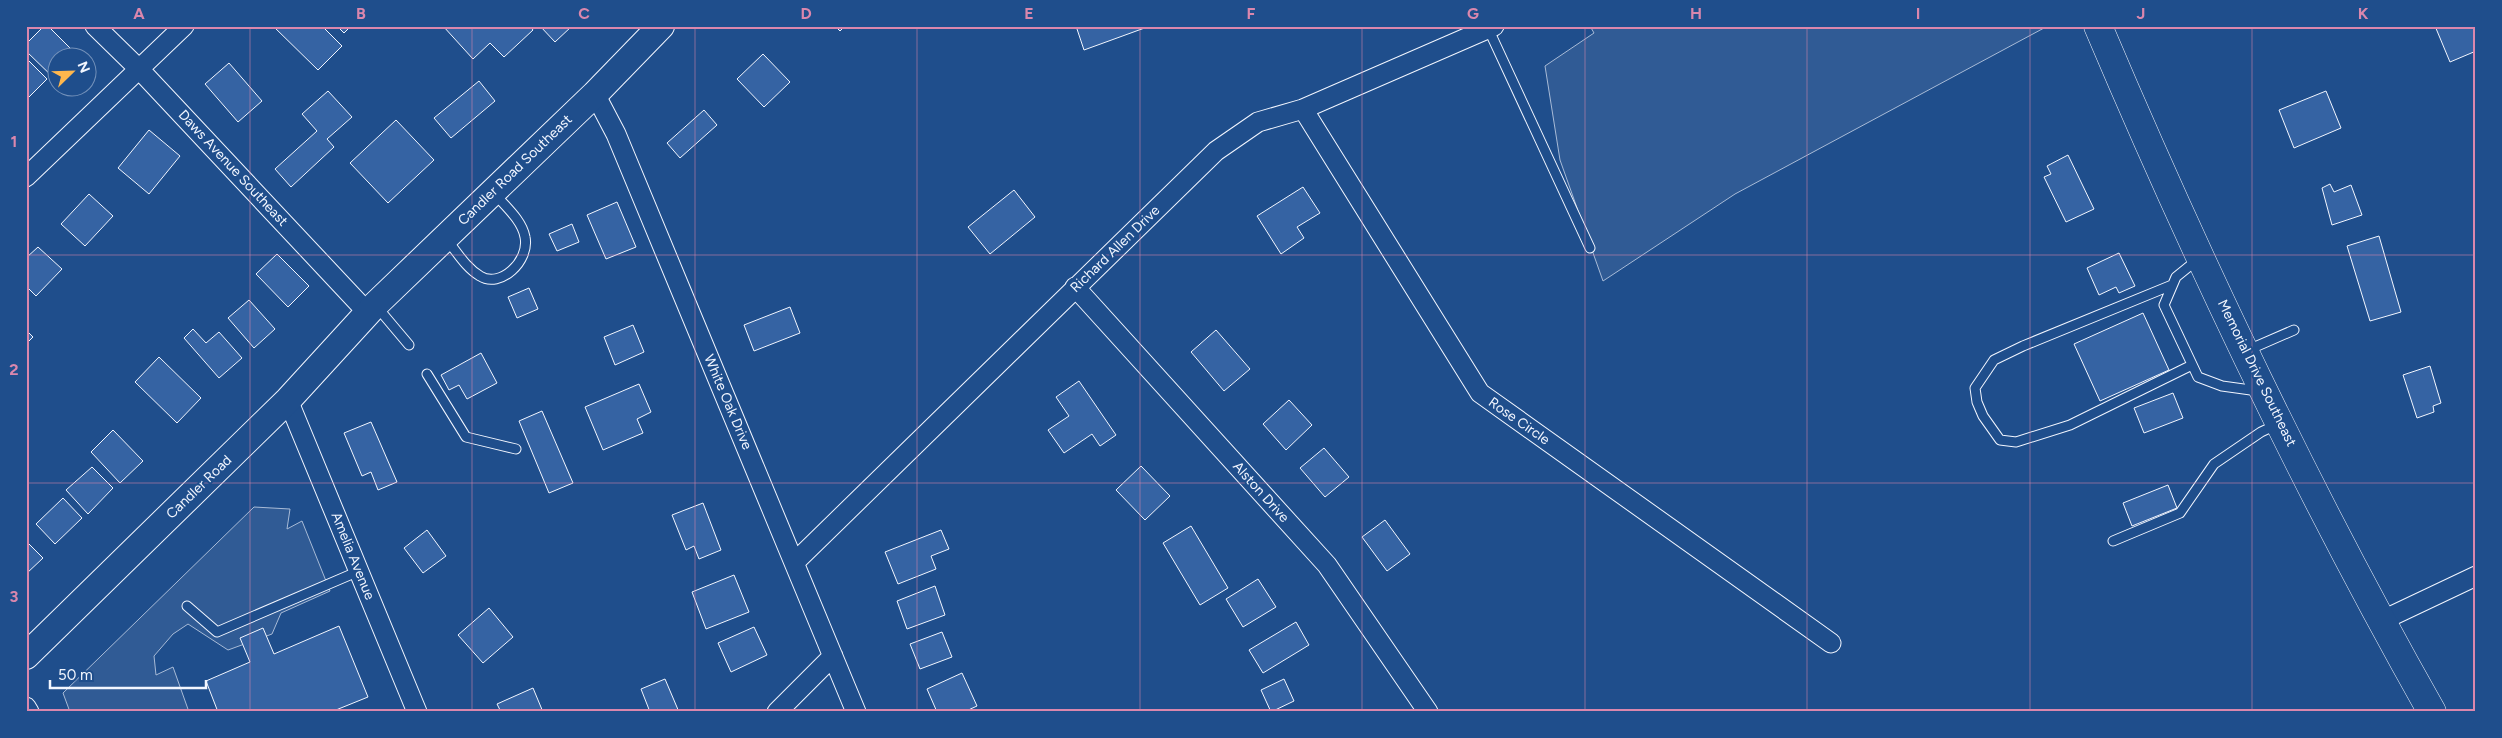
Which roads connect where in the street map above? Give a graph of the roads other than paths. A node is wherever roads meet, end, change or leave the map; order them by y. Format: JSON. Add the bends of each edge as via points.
{"nodes":[{"id":1,"x":95,"y":26,"type":"edge"},
{"id":2,"x":184,"y":26,"type":"edge"},
{"id":3,"x":661,"y":26,"type":"edge"},
{"id":4,"x":2098,"y":26,"type":"edge"},
{"id":5,"x":1490,"y":27,"type":"edge"},
{"id":6,"x":140,"y":70,"type":"junction"},
{"id":7,"x":595,"y":94,"type":"junction"},
{"id":8,"x":1303,"y":109,"type":"junction"},
{"id":9,"x":26,"y":177,"type":"edge"},
{"id":10,"x":493,"y":192,"type":"junction"},
{"id":11,"x":445,"y":237,"type":"junction"},
{"id":12,"x":1590,"y":248,"type":"dead end"},
{"id":13,"x":2201,"y":256,"type":"junction"},
{"id":14,"x":2172,"y":285,"type":"junction"},
{"id":15,"x":1075,"y":287,"type":"junction"},
{"id":16,"x":371,"y":309,"type":"junction"},
{"id":17,"x":2294,"y":330,"type":"dead end"},
{"id":18,"x":409,"y":345,"type":"dead end"},
{"id":19,"x":2245,"y":351,"type":"junction"},
{"id":20,"x":2192,"y":365,"type":"junction"},
{"id":21,"x":427,"y":374,"type":"dead end"},
{"id":22,"x":2265,"y":392,"type":"junction"},
{"id":23,"x":288,"y":400,"type":"junction"},
{"id":24,"x":2280,"y":422,"type":"junction"},
{"id":25,"x":516,"y":449,"type":"dead end"},
{"id":26,"x":2113,"y":541,"type":"dead end"},
{"id":27,"x":795,"y":562,"type":"junction"},
{"id":28,"x":359,"y":571,"type":"junction"},
{"id":29,"x":2476,"y":576,"type":"edge"},
{"id":30,"x":187,"y":606,"type":"dead end"},
{"id":31,"x":2381,"y":621,"type":"junction"},
{"id":32,"x":1831,"y":642,"type":"dead end"},
{"id":33,"x":26,"y":656,"type":"edge"},
{"id":34,"x":833,"y":656,"type":"junction"},
{"id":35,"x":26,"y":707,"type":"edge"},
{"id":36,"x":29,"y":712,"type":"edge"},
{"id":37,"x":418,"y":712,"type":"edge"},
{"id":38,"x":777,"y":712,"type":"edge"},
{"id":39,"x":856,"y":712,"type":"edge"},
{"id":40,"x":1428,"y":712,"type":"edge"},
{"id":41,"x":2432,"y":712,"type":"edge"}],
"edges":[{"from":1,"to":6,"type":"street","name":"Daws Avenue Southeast"},
{"from":2,"to":6,"type":"street"},
{"from":3,"to":7,"type":"main road","name":"Candler Road Southeast"},
{"from":4,"to":13,"type":"main road","name":"Memorial Drive Southeast","via":[[2151,152]]},
{"from":5,"to":8,"type":"street","name":"Richard Allen Drive"},
{"from":5,"to":12,"type":"lane"},
{"from":6,"to":9,"type":"street"},
{"from":6,"to":16,"type":"street","name":"Daws Avenue Southeast"},
{"from":7,"to":10,"type":"main road","name":"Candler Road Southeast"},
{"from":7,"to":27,"type":"street","name":"White Oak Drive","via":[[616,134]]},
{"from":8,"to":15,"type":"street","name":"Richard Allen Drive","via":[[1258,122],[1216,151]]},
{"from":8,"to":32,"type":"street","name":"Rose Circle","via":[[1480,393]]},
{"from":10,"to":11,"type":"main road","name":"Candler Road Southeast"},
{"from":10,"to":11,"type":"lane","via":[[517,220],[525,235],[526,249],[522,261],[511,272],[482,278],[468,267]]},
{"from":11,"to":16,"type":"main road","name":"Candler Road Southeast"},
{"from":13,"to":14,"type":"lane","via":[[2176,277]]},
{"from":13,"to":19,"type":"main road","name":"Memorial Drive Southeast"},
{"from":14,"to":20,"type":"lane","via":[[2164,306]]},
{"from":14,"to":20,"type":"lane","via":[[1994,360],[1975,388],[1977,402],[2000,440],[2016,442],[2070,425]]},
{"from":15,"to":27,"type":"street","name":"Richard Allen Drive"},
{"from":15,"to":40,"type":"street","name":"Alston Drive","via":[[1327,565]]},
{"from":16,"to":18,"type":"lane"},
{"from":16,"to":23,"type":"main road","name":"Candler Road"},
{"from":17,"to":19,"type":"lane"},
{"from":19,"to":22,"type":"main road","name":"Memorial Drive Southeast"},
{"from":20,"to":22,"type":"lane","via":[[2198,377],[2222,386]]},
{"from":21,"to":25,"type":"lane","via":[[466,437]]},
{"from":22,"to":24,"type":"main road","name":"Memorial Drive Southeast"},
{"from":23,"to":28,"type":"street","name":"Amelia Avenue"},
{"from":23,"to":33,"type":"main road","name":"Candler Road"},
{"from":24,"to":26,"type":"lane","via":[[2214,464],[2180,513]]},
{"from":24,"to":31,"type":"main road","name":"Memorial Drive Southeast"},
{"from":27,"to":34,"type":"street","name":"White Oak Drive"},
{"from":28,"to":30,"type":"lane","via":[[217,632]]},
{"from":28,"to":37,"type":"street","name":"Amelia Avenue"},
{"from":29,"to":31,"type":"street"},
{"from":31,"to":41,"type":"main road","name":"Memorial Drive Southeast"},
{"from":34,"to":38,"type":"street"},
{"from":34,"to":39,"type":"street","name":"White Oak Drive"},
{"from":35,"to":36,"type":"street"}]}
